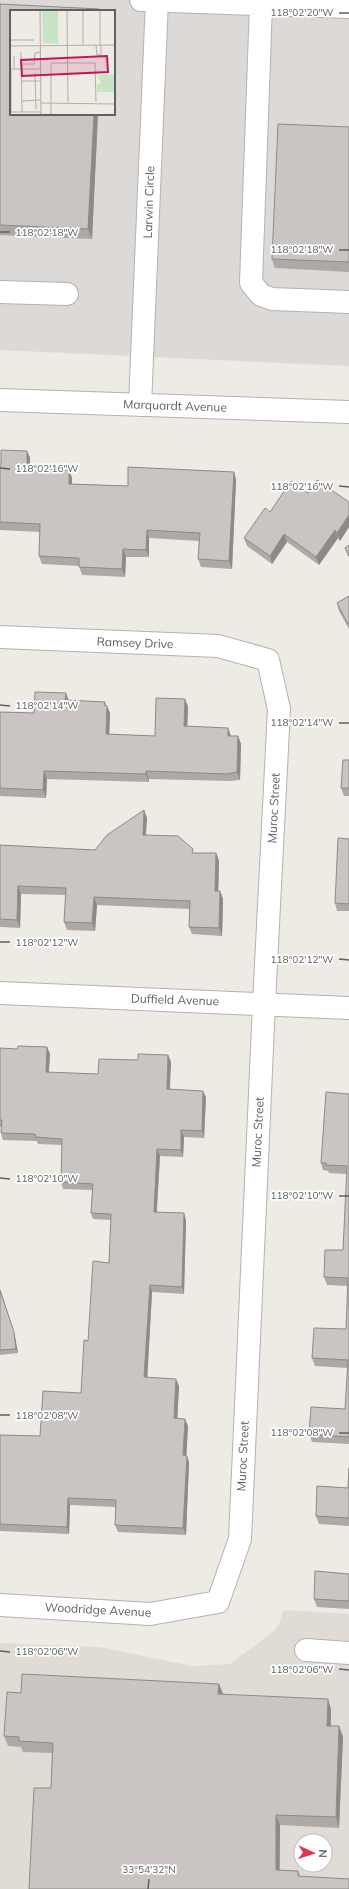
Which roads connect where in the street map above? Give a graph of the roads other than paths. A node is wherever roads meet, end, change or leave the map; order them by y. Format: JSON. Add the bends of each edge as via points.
{"nodes":[{"id":1,"x":152,"y":0,"type":"edge"},
{"id":2,"x":261,"y":4,"type":"junction"},
{"id":3,"x":349,"y":7,"type":"edge"},
{"id":4,"x":0,"y":292,"type":"edge"},
{"id":5,"x":67,"y":294,"type":"dead end"},
{"id":6,"x":349,"y":302,"type":"edge"},
{"id":7,"x":0,"y":400,"type":"edge"},
{"id":8,"x":140,"y":404,"type":"junction"},
{"id":9,"x":349,"y":412,"type":"edge"},
{"id":10,"x":0,"y":637,"type":"edge"},
{"id":11,"x":268,"y":660,"type":"joint"},
{"id":12,"x":0,"y":993,"type":"edge"},
{"id":13,"x":264,"y":1004,"type":"junction"},
{"id":14,"x":349,"y":1008,"type":"edge"},
{"id":15,"x":218,"y":1602,"type":"joint"},
{"id":16,"x":0,"y":1605,"type":"edge"},
{"id":17,"x":306,"y":1650,"type":"dead end"},
{"id":18,"x":349,"y":1653,"type":"edge"}],
"edges":[{"from":1,"to":2,"type":"street"},
{"from":1,"to":8,"type":"street","name":"Larwin Circle"},
{"from":2,"to":3,"type":"street"},
{"from":2,"to":6,"type":"street","via":[[251,283],[255,290],[272,299]]},
{"from":4,"to":5,"type":"street"},
{"from":7,"to":8,"type":"street","name":"Marquardt Avenue"},
{"from":8,"to":9,"type":"street","name":"Marquardt Avenue"},
{"from":10,"to":11,"type":"street","name":"Ramsey Drive","via":[[218,646]]},
{"from":11,"to":13,"type":"street","name":"Muroc Street","via":[[279,710]]},
{"from":12,"to":13,"type":"street","name":"Duffield Avenue"},
{"from":13,"to":14,"type":"street","name":"Duffield Avenue"},
{"from":13,"to":15,"type":"street","name":"Muroc Street","via":[[240,1539]]},
{"from":15,"to":16,"type":"street","name":"Woodridge Avenue","via":[[150,1614]]},
{"from":17,"to":18,"type":"street"}]}
